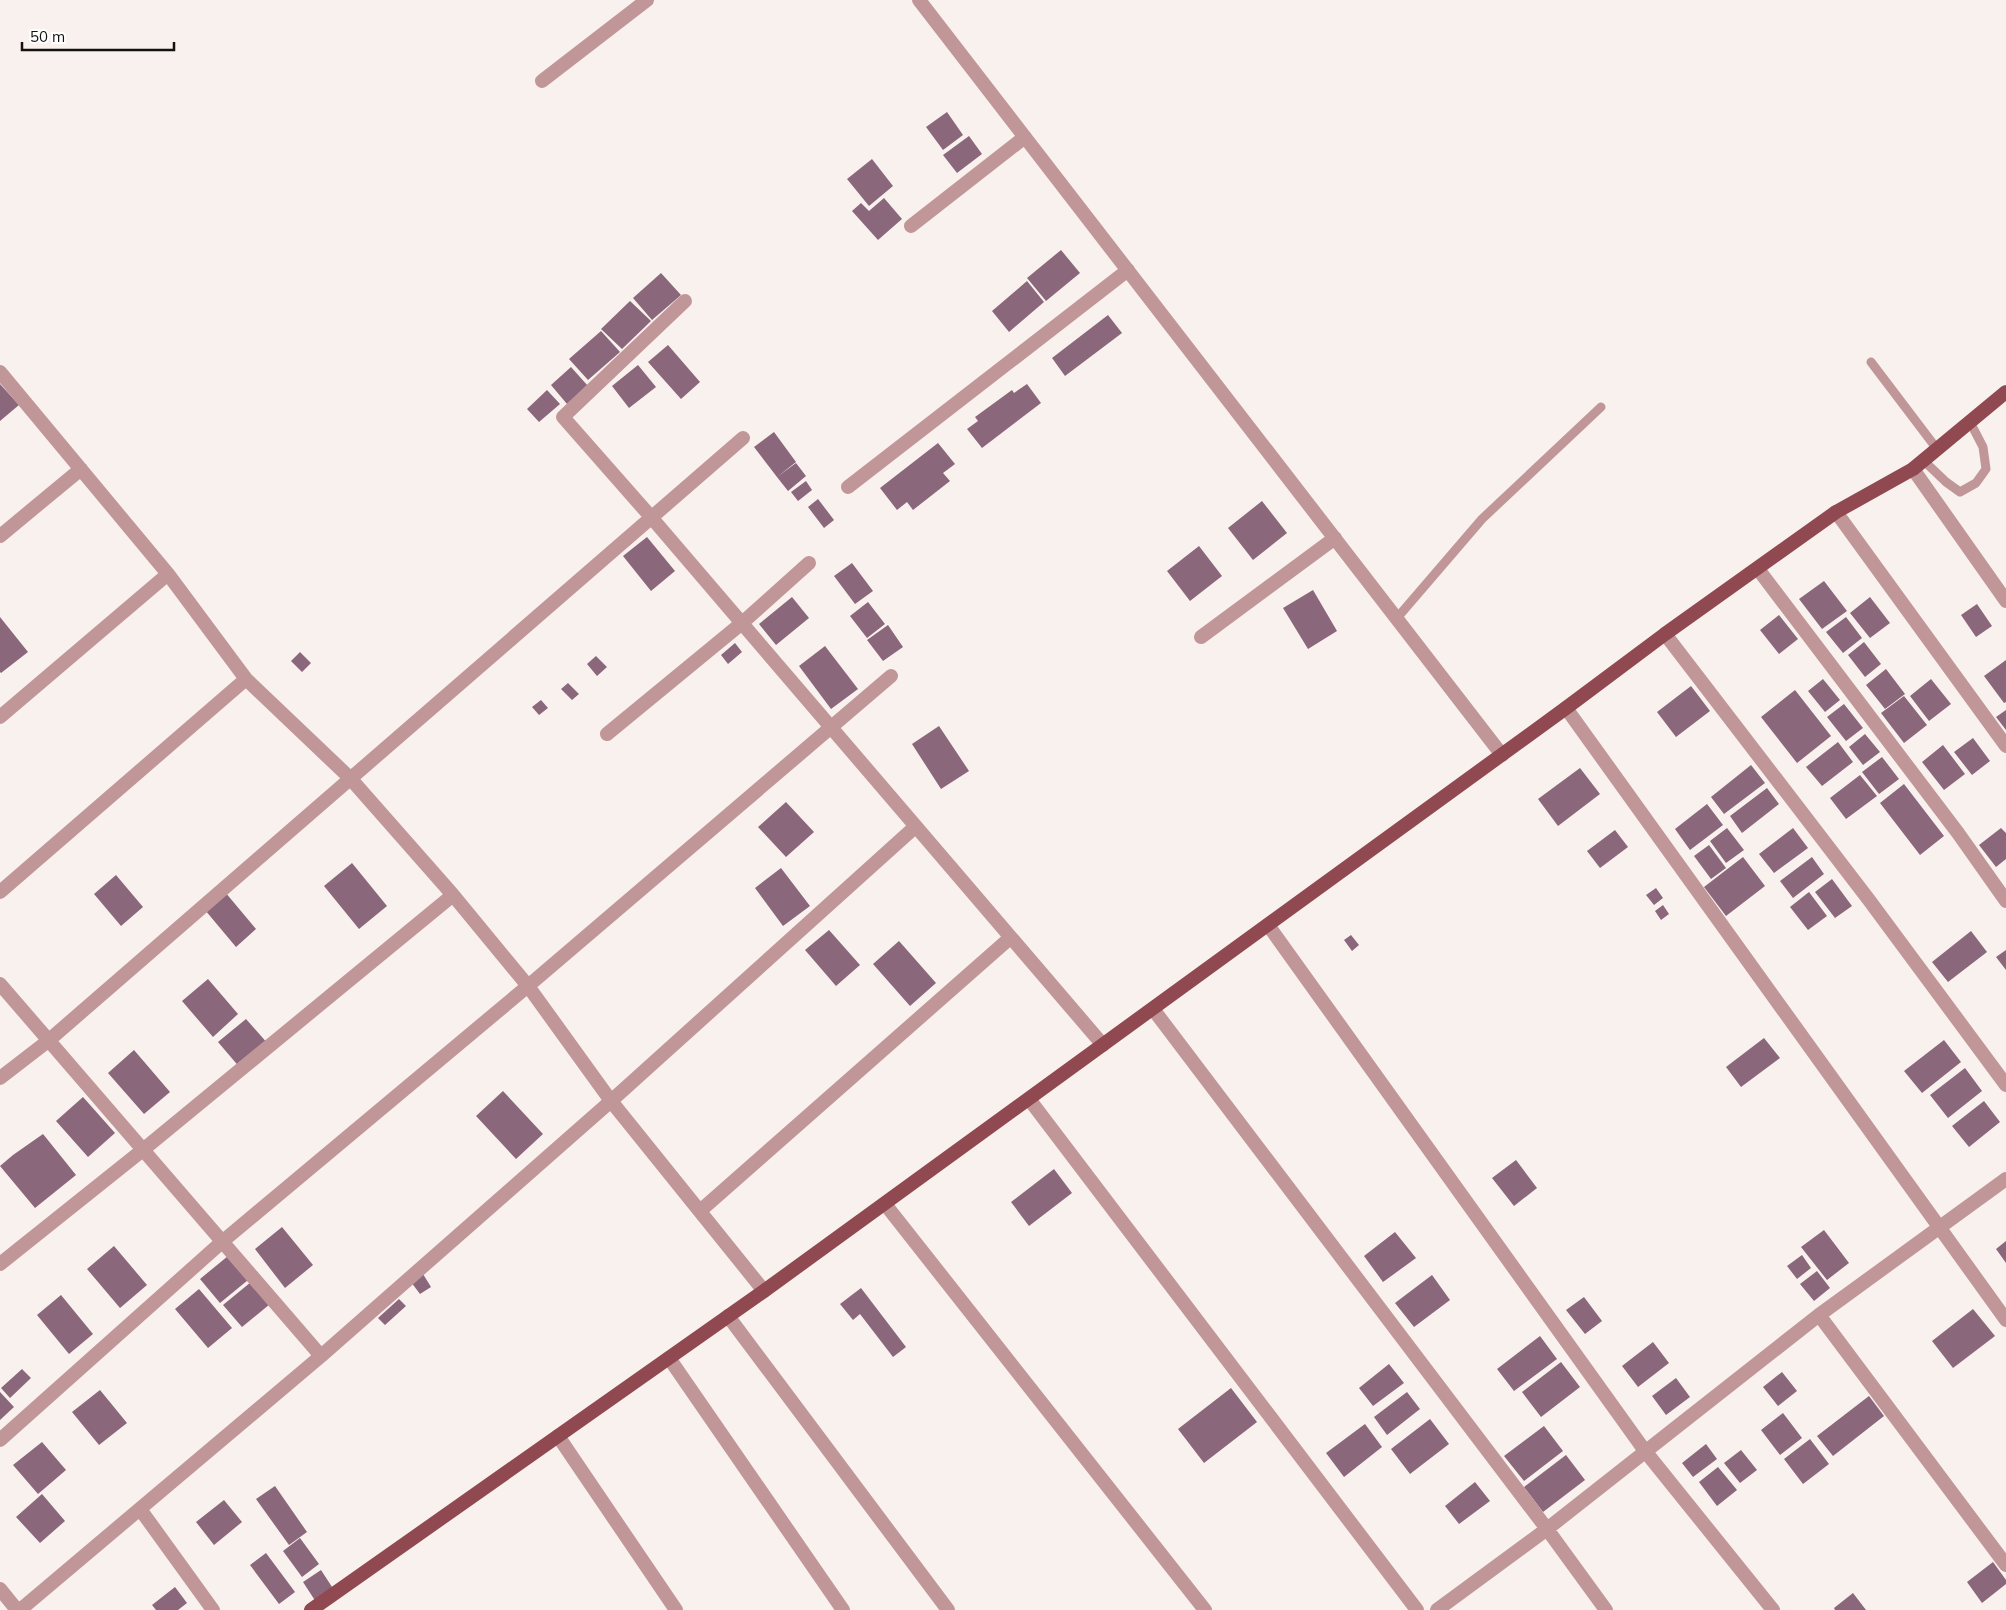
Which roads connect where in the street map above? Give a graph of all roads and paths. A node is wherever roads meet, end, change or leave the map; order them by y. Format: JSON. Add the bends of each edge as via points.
{"nodes":[{"id":1,"x":647,"y":0,"type":"edge"},
{"id":2,"x":919,"y":0,"type":"edge"},
{"id":3,"x":542,"y":81,"type":"dead end"},
{"id":4,"x":1025,"y":137,"type":"junction"},
{"id":5,"x":911,"y":226,"type":"dead end"},
{"id":6,"x":1128,"y":270,"type":"junction"},
{"id":7,"x":685,"y":301,"type":"dead end"},
{"id":8,"x":1871,"y":362,"type":"dead end"},
{"id":9,"x":0,"y":372,"type":"edge"},
{"id":10,"x":2006,"y":392,"type":"edge"},
{"id":11,"x":1601,"y":407,"type":"dead end"},
{"id":12,"x":1970,"y":422,"type":"junction"},
{"id":13,"x":743,"y":438,"type":"dead end"},
{"id":14,"x":1938,"y":449,"type":"junction"},
{"id":15,"x":1918,"y":465,"type":"junction"},
{"id":16,"x":81,"y":468,"type":"junction"},
{"id":17,"x":848,"y":487,"type":"dead end"},
{"id":18,"x":1836,"y":512,"type":"junction"},
{"id":19,"x":652,"y":517,"type":"junction"},
{"id":20,"x":0,"y":536,"type":"edge"},
{"id":21,"x":1335,"y":538,"type":"junction"},
{"id":22,"x":809,"y":563,"type":"dead end"},
{"id":23,"x":1758,"y":569,"type":"junction"},
{"id":24,"x":168,"y":574,"type":"junction"},
{"id":25,"x":2006,"y":602,"type":"edge"},
{"id":26,"x":1397,"y":618,"type":"junction"},
{"id":27,"x":742,"y":624,"type":"junction"},
{"id":28,"x":1665,"y":634,"type":"junction"},
{"id":29,"x":1201,"y":637,"type":"dead end"},
{"id":30,"x":891,"y":676,"type":"dead end"},
{"id":31,"x":246,"y":679,"type":"junction"},
{"id":32,"x":1566,"y":708,"type":"junction"},
{"id":33,"x":0,"y":717,"type":"edge"},
{"id":34,"x":830,"y":726,"type":"junction"},
{"id":35,"x":607,"y":734,"type":"dead end"},
{"id":36,"x":2006,"y":746,"type":"edge"},
{"id":37,"x":1502,"y":755,"type":"junction"},
{"id":38,"x":350,"y":778,"type":"junction"},
{"id":39,"x":915,"y":827,"type":"junction"},
{"id":40,"x":0,"y":892,"type":"edge"},
{"id":41,"x":453,"y":894,"type":"junction"},
{"id":42,"x":2006,"y":902,"type":"edge"},
{"id":43,"x":1268,"y":925,"type":"junction"},
{"id":44,"x":1010,"y":938,"type":"junction"},
{"id":45,"x":0,"y":984,"type":"edge"},
{"id":46,"x":528,"y":986,"type":"junction"},
{"id":47,"x":1153,"y":1009,"type":"junction"},
{"id":48,"x":48,"y":1041,"type":"junction"},
{"id":49,"x":1103,"y":1045,"type":"junction"},
{"id":50,"x":0,"y":1078,"type":"edge"},
{"id":51,"x":2006,"y":1085,"type":"edge"},
{"id":52,"x":1029,"y":1099,"type":"junction"},
{"id":53,"x":611,"y":1101,"type":"junction"},
{"id":54,"x":144,"y":1149,"type":"junction"},
{"id":55,"x":2006,"y":1179,"type":"edge"},
{"id":56,"x":885,"y":1204,"type":"junction"},
{"id":57,"x":700,"y":1211,"type":"junction"},
{"id":58,"x":1939,"y":1227,"type":"junction"},
{"id":59,"x":223,"y":1241,"type":"junction"},
{"id":60,"x":0,"y":1264,"type":"edge"},
{"id":61,"x":764,"y":1291,"type":"junction"},
{"id":62,"x":1819,"y":1315,"type":"junction"},
{"id":63,"x":728,"y":1316,"type":"junction"},
{"id":64,"x":2006,"y":1320,"type":"edge"},
{"id":65,"x":321,"y":1356,"type":"junction"},
{"id":66,"x":669,"y":1358,"type":"junction"},
{"id":67,"x":558,"y":1436,"type":"junction"},
{"id":68,"x":0,"y":1440,"type":"edge"},
{"id":69,"x":1645,"y":1451,"type":"junction"},
{"id":70,"x":140,"y":1509,"type":"junction"},
{"id":71,"x":1547,"y":1530,"type":"junction"},
{"id":72,"x":2006,"y":1565,"type":"edge"},
{"id":73,"x":0,"y":1590,"type":"edge"},
{"id":74,"x":18,"y":1610,"type":"edge"},
{"id":75,"x":214,"y":1610,"type":"edge"},
{"id":76,"x":311,"y":1610,"type":"edge"},
{"id":77,"x":676,"y":1610,"type":"edge"},
{"id":78,"x":843,"y":1610,"type":"edge"},
{"id":79,"x":948,"y":1610,"type":"edge"},
{"id":80,"x":1205,"y":1610,"type":"edge"},
{"id":81,"x":1416,"y":1610,"type":"edge"},
{"id":82,"x":1437,"y":1610,"type":"edge"},
{"id":83,"x":1606,"y":1610,"type":"edge"},
{"id":84,"x":1773,"y":1610,"type":"edge"}],
"edges":[{"from":1,"to":3,"type":"street"},
{"from":2,"to":4,"type":"street"},
{"from":4,"to":5,"type":"street"},
{"from":4,"to":6,"type":"street"},
{"from":6,"to":17,"type":"street"},
{"from":6,"to":21,"type":"street"},
{"from":7,"to":19,"type":"street","via":[[563,417]]},
{"from":8,"to":14,"type":"lane"},
{"from":9,"to":16,"type":"street"},
{"from":10,"to":12,"type":"main road"},
{"from":11,"to":26,"type":"lane","via":[[1482,519]]},
{"from":12,"to":14,"type":"main road"},
{"from":12,"to":15,"type":"lane","via":[[1983,447],[1986,470],[1976,483],[1960,492]]},
{"from":13,"to":19,"type":"street"},
{"from":14,"to":15,"type":"main road"},
{"from":15,"to":18,"type":"main road"},
{"from":15,"to":25,"type":"street"},
{"from":16,"to":20,"type":"street"},
{"from":16,"to":24,"type":"street"},
{"from":18,"to":23,"type":"main road"},
{"from":18,"to":36,"type":"street"},
{"from":19,"to":27,"type":"street"},
{"from":19,"to":38,"type":"street"},
{"from":21,"to":26,"type":"street"},
{"from":21,"to":29,"type":"street"},
{"from":22,"to":27,"type":"street"},
{"from":23,"to":28,"type":"main road"},
{"from":23,"to":42,"type":"street","via":[[1958,833]]},
{"from":24,"to":31,"type":"street"},
{"from":24,"to":33,"type":"street"},
{"from":26,"to":37,"type":"street"},
{"from":27,"to":34,"type":"street"},
{"from":27,"to":35,"type":"street"},
{"from":28,"to":32,"type":"main road"},
{"from":28,"to":51,"type":"street"},
{"from":30,"to":34,"type":"street"},
{"from":31,"to":38,"type":"street"},
{"from":31,"to":40,"type":"street"},
{"from":32,"to":37,"type":"main road"},
{"from":32,"to":58,"type":"street"},
{"from":34,"to":39,"type":"street"},
{"from":34,"to":46,"type":"street"},
{"from":37,"to":43,"type":"main road"},
{"from":38,"to":41,"type":"street"},
{"from":38,"to":48,"type":"street"},
{"from":39,"to":44,"type":"street"},
{"from":39,"to":53,"type":"street"},
{"from":41,"to":46,"type":"street"},
{"from":41,"to":54,"type":"street"},
{"from":43,"to":47,"type":"main road"},
{"from":43,"to":69,"type":"street"},
{"from":44,"to":49,"type":"street"},
{"from":44,"to":57,"type":"street"},
{"from":45,"to":48,"type":"street"},
{"from":46,"to":53,"type":"street"},
{"from":46,"to":59,"type":"street"},
{"from":47,"to":49,"type":"main road"},
{"from":47,"to":71,"type":"street"},
{"from":48,"to":50,"type":"street"},
{"from":48,"to":54,"type":"street"},
{"from":49,"to":52,"type":"main road"},
{"from":52,"to":56,"type":"main road"},
{"from":52,"to":81,"type":"street"},
{"from":53,"to":57,"type":"street"},
{"from":53,"to":65,"type":"street"},
{"from":54,"to":59,"type":"street"},
{"from":54,"to":60,"type":"street"},
{"from":55,"to":58,"type":"street"},
{"from":56,"to":61,"type":"main road"},
{"from":56,"to":80,"type":"street"},
{"from":57,"to":61,"type":"street"},
{"from":58,"to":62,"type":"street"},
{"from":58,"to":64,"type":"street"},
{"from":59,"to":65,"type":"street"},
{"from":59,"to":68,"type":"street"},
{"from":61,"to":63,"type":"main road"},
{"from":62,"to":69,"type":"street"},
{"from":62,"to":72,"type":"street"},
{"from":63,"to":66,"type":"main road"},
{"from":63,"to":79,"type":"street"},
{"from":65,"to":70,"type":"street"},
{"from":66,"to":67,"type":"main road"},
{"from":66,"to":78,"type":"street"},
{"from":67,"to":76,"type":"main road"},
{"from":67,"to":77,"type":"street"},
{"from":69,"to":71,"type":"street"},
{"from":69,"to":84,"type":"street"},
{"from":70,"to":74,"type":"street"},
{"from":70,"to":75,"type":"street"},
{"from":71,"to":82,"type":"street"},
{"from":71,"to":83,"type":"street"},
{"from":73,"to":74,"type":"street"}]}
